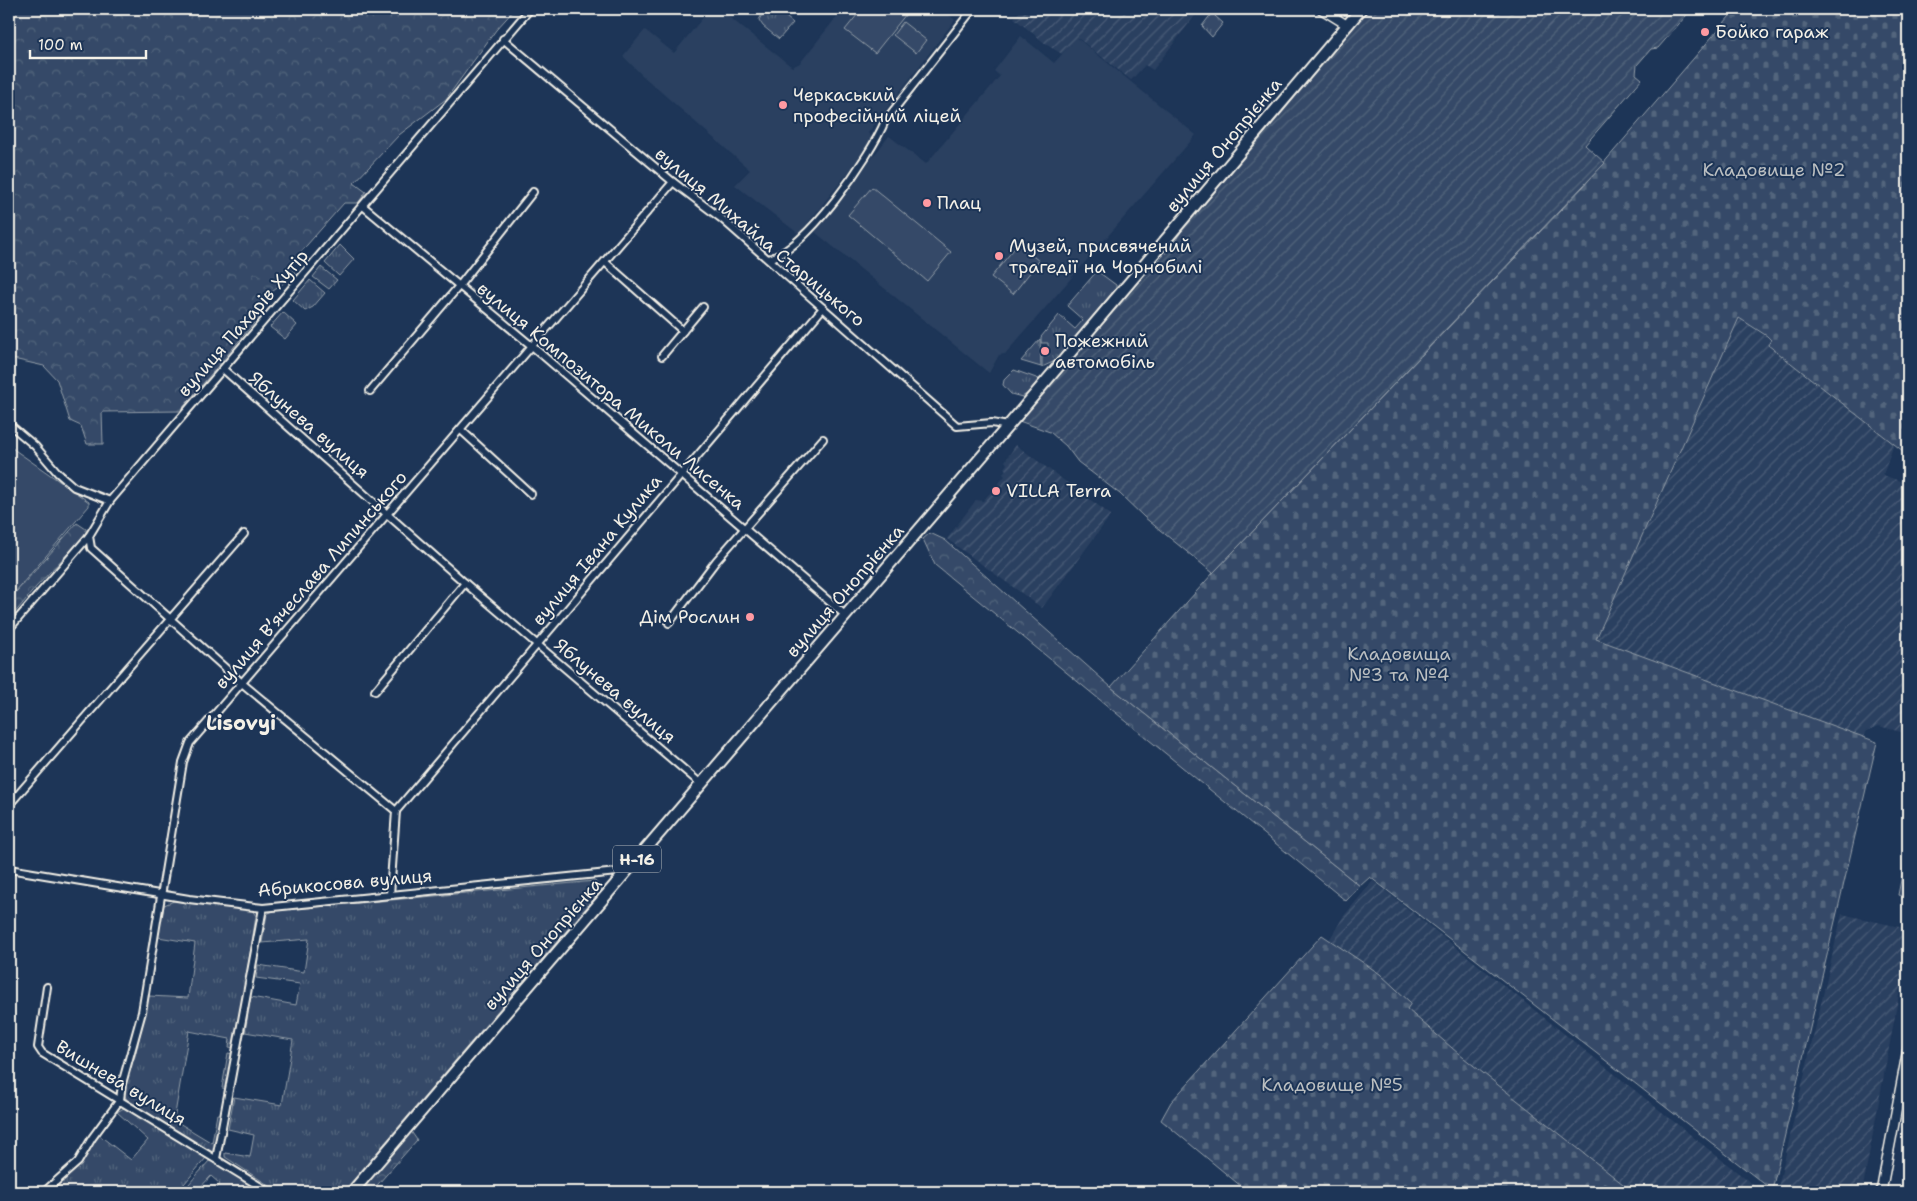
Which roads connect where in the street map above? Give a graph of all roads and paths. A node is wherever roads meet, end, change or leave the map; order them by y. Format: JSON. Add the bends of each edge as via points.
{"nodes":[{"id":1,"x":530,"y":9,"type":"edge"},
{"id":2,"x":973,"y":9,"type":"edge"},
{"id":3,"x":1322,"y":9,"type":"edge"},
{"id":4,"x":1361,"y":9,"type":"edge"},
{"id":5,"x":1347,"y":25,"type":"junction"},
{"id":6,"x":504,"y":39,"type":"junction"},
{"id":7,"x":673,"y":182,"type":"junction"},
{"id":8,"x":533,"y":192,"type":"dead end"},
{"id":9,"x":363,"y":206,"type":"junction"},
{"id":10,"x":768,"y":259,"type":"junction"},
{"id":11,"x":605,"y":262,"type":"junction"},
{"id":12,"x":458,"y":286,"type":"junction"},
{"id":13,"x":703,"y":307,"type":"dead end"},
{"id":14,"x":823,"y":308,"type":"junction"},
{"id":15,"x":683,"y":331,"type":"junction"},
{"id":16,"x":533,"y":347,"type":"junction"},
{"id":17,"x":662,"y":356,"type":"dead end"},
{"id":18,"x":223,"y":369,"type":"junction"},
{"id":19,"x":370,"y":391,"type":"dead end"},
{"id":20,"x":9,"y":424,"type":"edge"},
{"id":21,"x":1008,"y":426,"type":"junction"},
{"id":22,"x":461,"y":430,"type":"junction"},
{"id":23,"x":823,"y":440,"type":"dead end"},
{"id":24,"x":681,"y":474,"type":"junction"},
{"id":25,"x":531,"y":494,"type":"dead end"},
{"id":26,"x":110,"y":501,"type":"junction"},
{"id":27,"x":388,"y":513,"type":"junction"},
{"id":28,"x":744,"y":529,"type":"junction"},
{"id":29,"x":244,"y":534,"type":"dead end"},
{"id":30,"x":89,"y":536,"type":"junction"},
{"id":31,"x":464,"y":583,"type":"junction"},
{"id":32,"x":845,"y":615,"type":"junction"},
{"id":33,"x":170,"y":620,"type":"junction"},
{"id":34,"x":669,"y":623,"type":"dead end"},
{"id":35,"x":9,"y":630,"type":"edge"},
{"id":36,"x":536,"y":645,"type":"junction"},
{"id":37,"x":243,"y":684,"type":"junction"},
{"id":38,"x":375,"y":690,"type":"dead end"},
{"id":39,"x":701,"y":784,"type":"junction"},
{"id":40,"x":9,"y":805,"type":"edge"},
{"id":41,"x":396,"y":811,"type":"junction"},
{"id":42,"x":9,"y":869,"type":"edge"},
{"id":43,"x":627,"y":871,"type":"junction"},
{"id":44,"x":161,"y":894,"type":"junction"},
{"id":45,"x":390,"y":896,"type":"junction"},
{"id":46,"x":263,"y":908,"type":"junction"},
{"id":47,"x":47,"y":988,"type":"dead end"},
{"id":48,"x":1908,"y":1049,"type":"edge"},
{"id":49,"x":120,"y":1100,"type":"junction"},
{"id":50,"x":216,"y":1159,"type":"junction"},
{"id":51,"x":44,"y":1192,"type":"edge"},
{"id":52,"x":269,"y":1192,"type":"edge"},
{"id":53,"x":352,"y":1192,"type":"edge"},
{"id":54,"x":1881,"y":1192,"type":"edge"}],
"edges":[{"from":1,"to":6,"type":"street","name":"вулиця Пахарів Хутір"},
{"from":2,"to":10,"type":"street","via":[[885,121],[877,141],[835,199],[794,245],[776,258]]},
{"from":3,"to":5,"type":"street"},
{"from":4,"to":5,"type":"main road","name":"вулиця Онопрієнка","number":"Н-16"},
{"from":5,"to":21,"type":"main road","name":"вулиця Онопрієнка","number":"Н-16"},
{"from":6,"to":7,"type":"street","name":"вулиця Михайла Старицького"},
{"from":6,"to":9,"type":"street","name":"вулиця Пахарів Хутір"},
{"from":7,"to":10,"type":"street","name":"вулиця Михайла Старицького"},
{"from":7,"to":11,"type":"street","name":"вулиця Вʼячеслава Липинського"},
{"from":8,"to":12,"type":"street","name":"вулиця Композитора Миколи Лисенка"},
{"from":9,"to":12,"type":"street","name":"вулиця Композитора Миколи Лисенка"},
{"from":9,"to":18,"type":"street","name":"вулиця Пахарів Хутір"},
{"from":10,"to":14,"type":"street","name":"вулиця Михайла Старицького"},
{"from":11,"to":15,"type":"street"},
{"from":11,"to":16,"type":"street","name":"вулиця Вʼячеслава Липинського"},
{"from":12,"to":16,"type":"street","name":"вулиця Композитора Миколи Лисенка"},
{"from":12,"to":19,"type":"street","name":"вулиця Композитора Миколи Лисенка"},
{"from":13,"to":15,"type":"street"},
{"from":14,"to":21,"type":"street","name":"вулиця Михайла Старицького","via":[[957,426],[992,423]]},
{"from":14,"to":24,"type":"street","name":"вулиця Івана Кулика"},
{"from":15,"to":17,"type":"street"},
{"from":16,"to":22,"type":"street","name":"вулиця Вʼячеслава Липинського"},
{"from":16,"to":24,"type":"street","name":"вулиця Композитора Миколи Лисенка"},
{"from":18,"to":26,"type":"street","name":"вулиця Пахарів Хутір"},
{"from":18,"to":27,"type":"street","name":"Яблунева вулиця"},
{"from":20,"to":26,"type":"street","via":[[74,487]]},
{"from":21,"to":32,"type":"main road","name":"вулиця Онопрієнка","number":"Н-16"},
{"from":22,"to":25,"type":"street"},
{"from":22,"to":27,"type":"street","name":"вулиця Вʼячеслава Липинського"},
{"from":23,"to":28,"type":"street","name":"вулиця Композитора Миколи Лисенка"},
{"from":24,"to":28,"type":"street","name":"вулиця Композитора Миколи Лисенка"},
{"from":24,"to":36,"type":"street","name":"вулиця Івана Кулика"},
{"from":26,"to":30,"type":"street","name":"вулиця Пахарів Хутір"},
{"from":27,"to":31,"type":"street","name":"Яблунева вулиця"},
{"from":27,"to":37,"type":"street","name":"вулиця Вʼячеслава Липинського"},
{"from":28,"to":32,"type":"street","name":"вулиця Композитора Миколи Лисенка"},
{"from":28,"to":34,"type":"street","name":"вулиця Композитора Миколи Лисенка"},
{"from":29,"to":33,"type":"street"},
{"from":30,"to":33,"type":"street","via":[[91,548]]},
{"from":30,"to":35,"type":"street","name":"вулиця Пахарів Хутір"},
{"from":31,"to":36,"type":"street","name":"Яблунева вулиця"},
{"from":31,"to":38,"type":"street"},
{"from":32,"to":39,"type":"main road","name":"вулиця Онопрієнка","number":"Н-16"},
{"from":33,"to":37,"type":"street"},
{"from":33,"to":40,"type":"street"},
{"from":36,"to":39,"type":"street","name":"Яблунева вулиця"},
{"from":36,"to":41,"type":"street","name":"вулиця Івана Кулика"},
{"from":37,"to":41,"type":"street"},
{"from":37,"to":44,"type":"street","name":"вулиця Вʼячеслава Липинського","via":[[190,743],[183,762]]},
{"from":39,"to":43,"type":"main road","name":"вулиця Онопрієнка","number":"Н-16"},
{"from":41,"to":45,"type":"street"},
{"from":42,"to":44,"type":"street","name":"Абрикосова вулиця"},
{"from":43,"to":45,"type":"street","name":"Абрикосова вулиця"},
{"from":43,"to":53,"type":"main road","name":"вулиця Онопрієнка","number":"Н-16"},
{"from":44,"to":46,"type":"street","name":"Абрикосова вулиця"},
{"from":44,"to":49,"type":"street","name":"вулиця Вʼячеслава Липинського","via":[[142,1012]]},
{"from":45,"to":46,"type":"street","name":"Абрикосова вулиця"},
{"from":46,"to":50,"type":"street"},
{"from":47,"to":49,"type":"street","name":"Вишнева вулиця","via":[[38,1047]]},
{"from":48,"to":54,"type":"main road"},
{"from":49,"to":50,"type":"street","name":"Вишнева вулиця"},
{"from":49,"to":51,"type":"street","name":"вулиця Вʼячеслава Липинського","via":[[78,1162]]},
{"from":50,"to":52,"type":"street","name":"Вишнева вулиця"}]}
